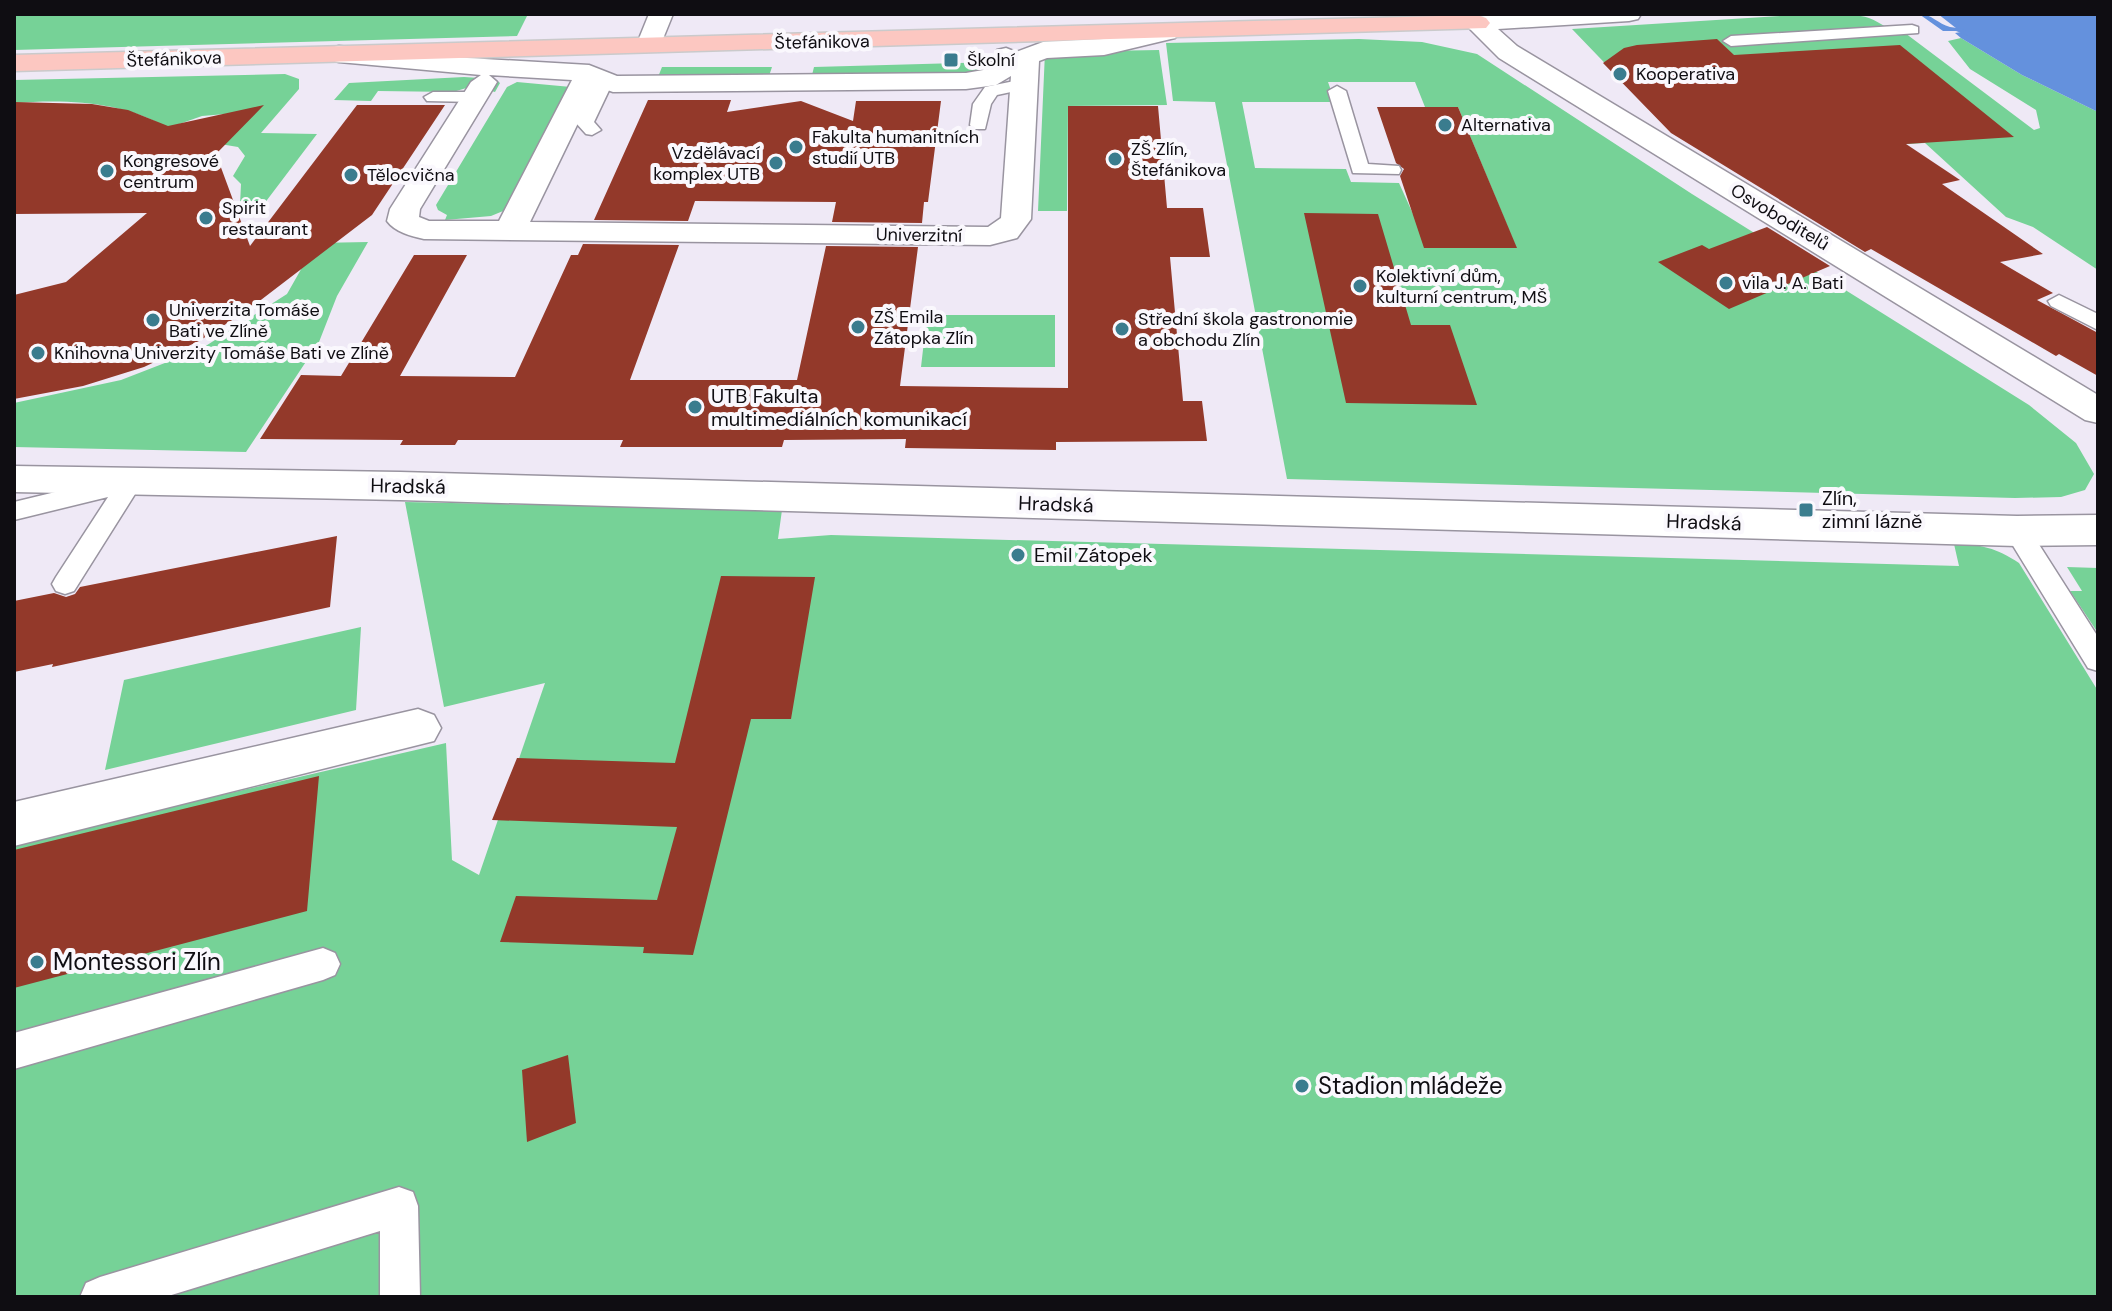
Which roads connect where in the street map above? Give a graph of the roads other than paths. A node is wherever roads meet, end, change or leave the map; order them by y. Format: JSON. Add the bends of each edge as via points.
{"nodes":[{"id":1,"x":661,"y":14,"type":"edge"},
{"id":2,"x":1629,"y":14,"type":"edge"},
{"id":3,"x":1473,"y":19,"type":"edge"},
{"id":4,"x":1912,"y":30,"type":"dead end"},
{"id":5,"x":1166,"y":33,"type":"junction"},
{"id":6,"x":1731,"y":41,"type":"dead end"},
{"id":7,"x":649,"y":46,"type":"junction"},
{"id":8,"x":339,"y":54,"type":"junction"},
{"id":9,"x":1006,"y":56,"type":"dead end"},
{"id":10,"x":14,"y":63,"type":"edge"},
{"id":11,"x":594,"y":76,"type":"junction"},
{"id":12,"x":1024,"y":84,"type":"junction"},
{"id":13,"x":479,"y":90,"type":"joint"},
{"id":14,"x":1337,"y":91,"type":"dead end"},
{"id":15,"x":433,"y":97,"type":"dead end"},
{"id":16,"x":979,"y":125,"type":"dead end"},
{"id":17,"x":592,"y":130,"type":"dead end"},
{"id":18,"x":1392,"y":170,"type":"dead end"},
{"id":19,"x":510,"y":231,"type":"junction"},
{"id":20,"x":2059,"y":301,"type":"dead end"},
{"id":21,"x":2098,"y":323,"type":"edge"},
{"id":22,"x":2098,"y":411,"type":"edge"},
{"id":23,"x":14,"y":479,"type":"edge"},
{"id":24,"x":130,"y":483,"type":"junction"},
{"id":25,"x":14,"y":511,"type":"edge"},
{"id":26,"x":2098,"y":530,"type":"edge"},
{"id":27,"x":2017,"y":531,"type":"junction"},
{"id":28,"x":65,"y":584,"type":"dead end"},
{"id":29,"x":2098,"y":660,"type":"edge"},
{"id":30,"x":418,"y":728,"type":"dead end"},
{"id":31,"x":14,"y":824,"type":"edge"},
{"id":32,"x":323,"y":964,"type":"dead end"},
{"id":33,"x":14,"y":1051,"type":"edge"},
{"id":34,"x":100,"y":1297,"type":"edge"},
{"id":35,"x":400,"y":1297,"type":"edge"}],
"edges":[{"from":1,"to":7,"type":"street"},
{"from":2,"to":3,"type":"street","name":"Štefánikova"},
{"from":3,"to":5,"type":"main road","name":"Štefánikova"},
{"from":3,"to":22,"type":"street","name":"Osvoboditelů","via":[[1508,52]]},
{"from":4,"to":6,"type":"lane"},
{"from":5,"to":7,"type":"main road","name":"Štefánikova"},
{"from":5,"to":12,"type":"street","name":"Univerzitní","via":[[1104,47],[1037,52],[1026,57]]},
{"from":7,"to":8,"type":"main road","name":"Štefánikova"},
{"from":8,"to":10,"type":"main road","name":"Štefánikova"},
{"from":8,"to":11,"type":"street"},
{"from":9,"to":11,"type":"street","via":[[1000,74],[966,81],[613,84]]},
{"from":11,"to":17,"type":"lane","via":[[603,84],[585,123]]},
{"from":11,"to":19,"type":"street"},
{"from":12,"to":16,"type":"lane","via":[[991,91],[982,104]]},
{"from":12,"to":19,"type":"street","name":"Univerzitní","via":[[1016,219],[1000,234]]},
{"from":13,"to":15,"type":"lane"},
{"from":13,"to":19,"type":"street","name":"Univerzitní","via":[[405,209],[403,221],[424,230]]},
{"from":14,"to":18,"type":"lane","via":[[1360,169]]},
{"from":20,"to":21,"type":"lane"},
{"from":23,"to":24,"type":"street","name":"Hradská"},
{"from":24,"to":25,"type":"lane"},
{"from":24,"to":27,"type":"street","name":"Hradská","via":[[370,485]]},
{"from":24,"to":28,"type":"lane"},
{"from":26,"to":27,"type":"street","name":"Hradská"},
{"from":27,"to":29,"type":"lane"},
{"from":30,"to":31,"type":"street"},
{"from":32,"to":33,"type":"lane"},
{"from":34,"to":35,"type":"lane","via":[[399,1206]]}]}
